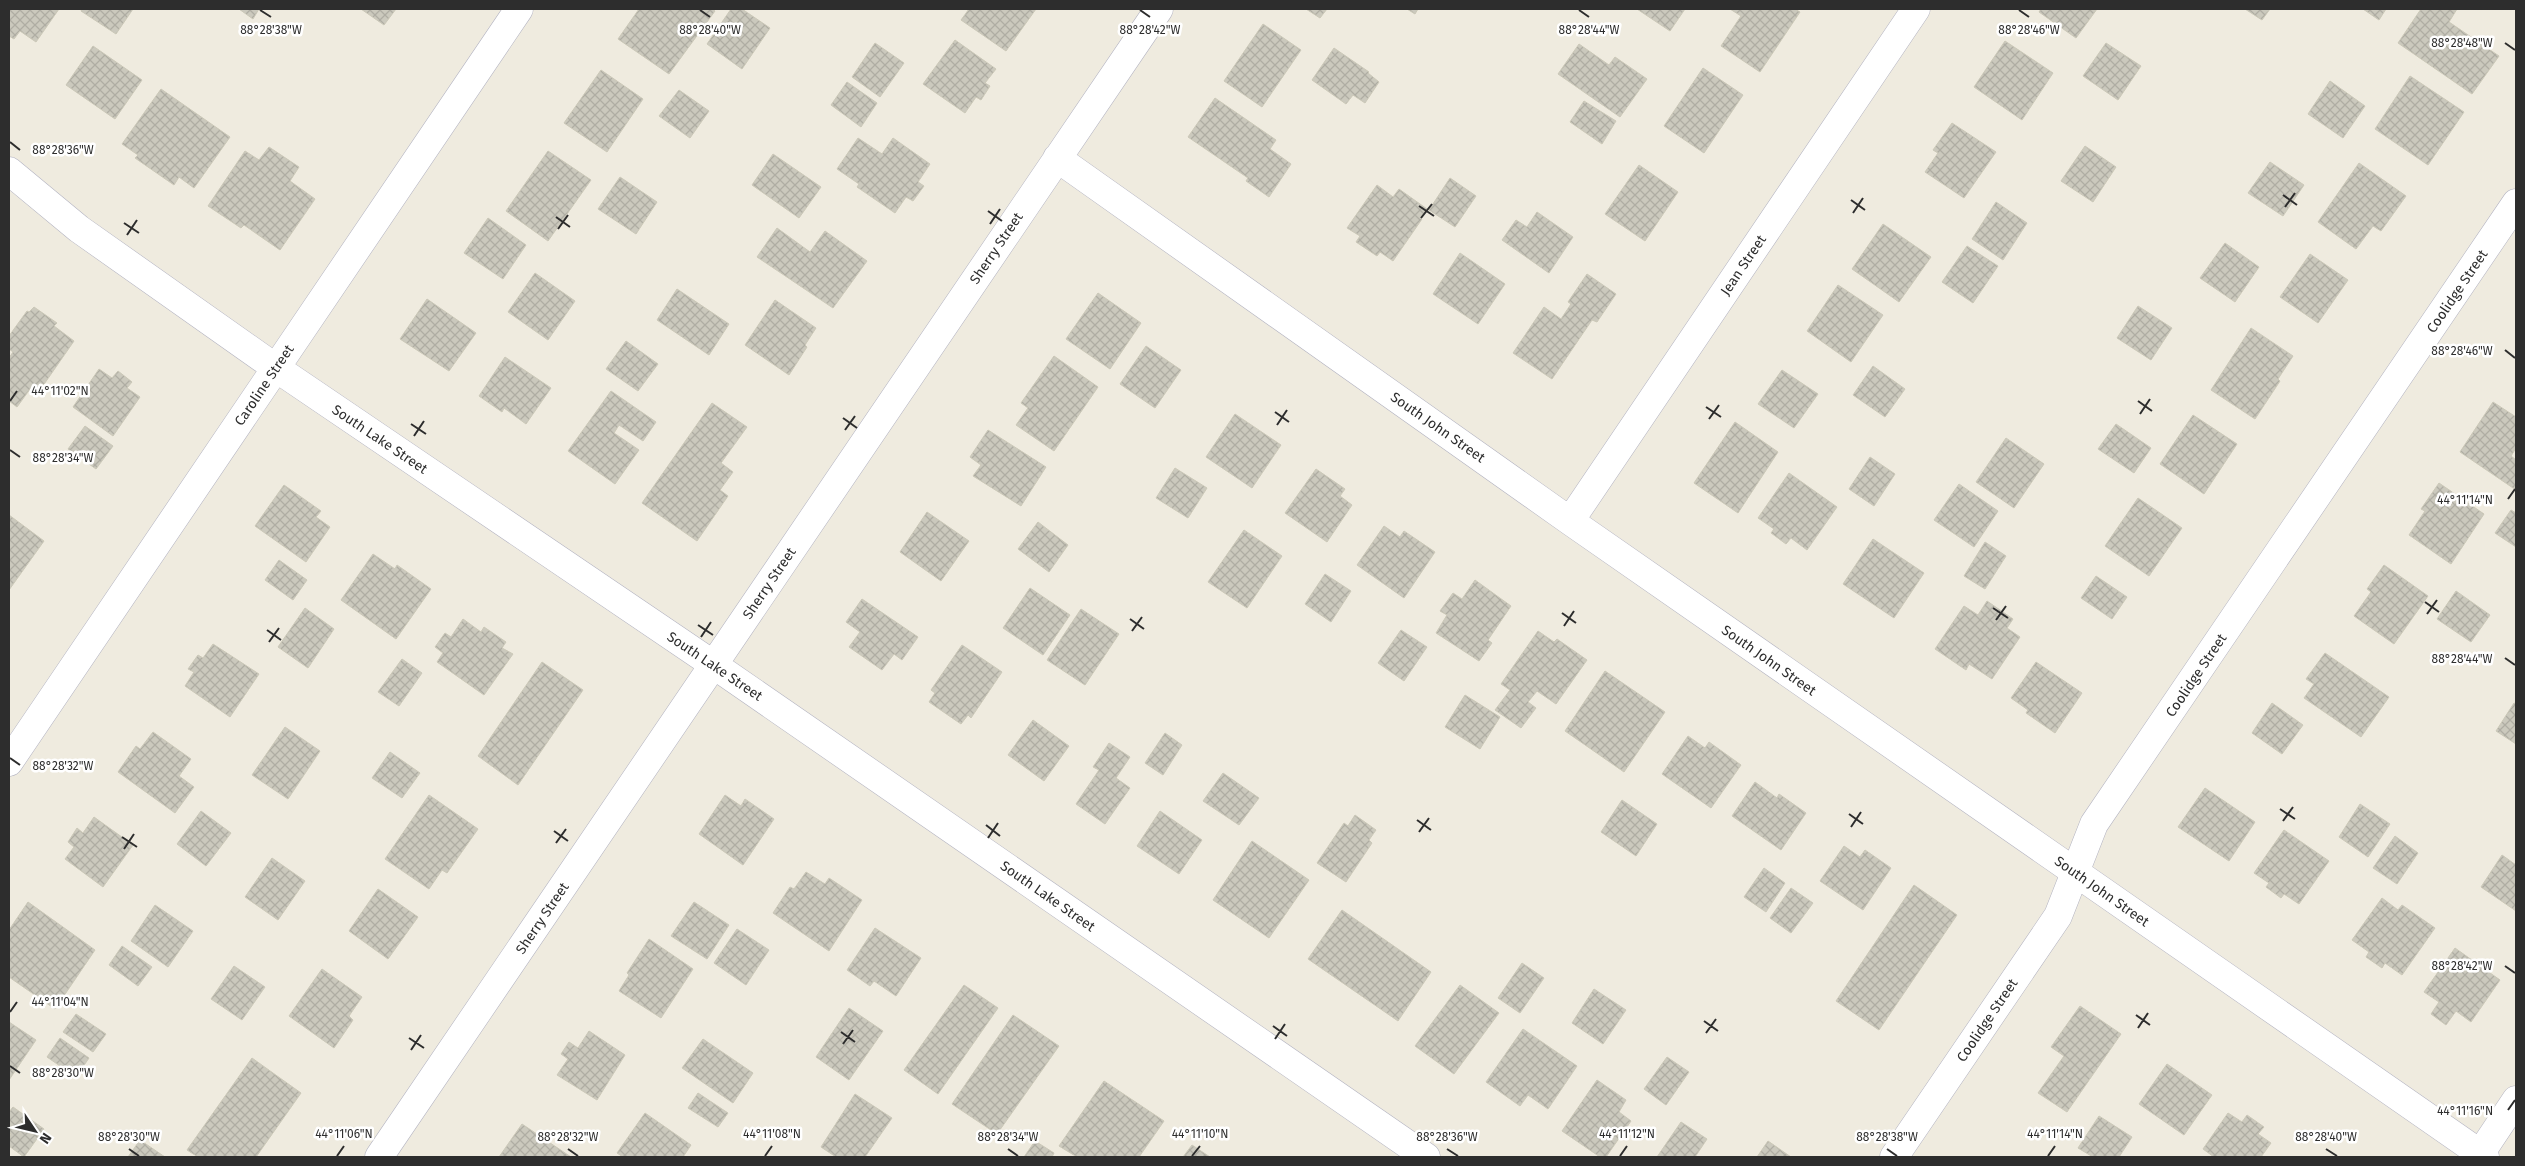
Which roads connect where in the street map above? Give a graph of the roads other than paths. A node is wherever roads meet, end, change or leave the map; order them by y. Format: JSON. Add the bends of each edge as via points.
{"nodes":[{"id":1,"x":519,"y":9,"type":"edge"},
{"id":2,"x":1158,"y":9,"type":"edge"},
{"id":3,"x":1916,"y":9,"type":"edge"},
{"id":4,"x":1056,"y":158,"type":"junction"},
{"id":5,"x":9,"y":170,"type":"edge"},
{"id":6,"x":2516,"y":203,"type":"edge"},
{"id":7,"x":276,"y":368,"type":"junction"},
{"id":8,"x":1570,"y":521,"type":"junction"},
{"id":9,"x":714,"y":665,"type":"junction"},
{"id":10,"x":9,"y":762,"type":"edge"},
{"id":11,"x":2075,"y":873,"type":"junction"},
{"id":12,"x":2516,"y":1100,"type":"edge"},
{"id":13,"x":2482,"y":1155,"type":"edge"},
{"id":14,"x":379,"y":1157,"type":"edge"},
{"id":15,"x":1426,"y":1157,"type":"edge"},
{"id":16,"x":1894,"y":1157,"type":"edge"}],
"edges":[{"from":1,"to":7,"type":"street","name":"Caroline Street"},
{"from":2,"to":4,"type":"street","name":"Sherry Street"},
{"from":3,"to":8,"type":"street","name":"Jean Street"},
{"from":4,"to":8,"type":"street","name":"South John Street"},
{"from":4,"to":9,"type":"street","name":"Sherry Street"},
{"from":5,"to":7,"type":"street","name":"South Lake Street","via":[[79,229]]},
{"from":6,"to":11,"type":"street","name":"Coolidge Street","via":[[2094,824]]},
{"from":7,"to":9,"type":"street","name":"South Lake Street"},
{"from":7,"to":10,"type":"street","name":"Caroline Street"},
{"from":8,"to":11,"type":"street","name":"South John Street"},
{"from":9,"to":14,"type":"street","name":"Sherry Street"},
{"from":9,"to":15,"type":"street","name":"South Lake Street"},
{"from":11,"to":13,"type":"street","name":"South John Street"},
{"from":11,"to":16,"type":"street","name":"Coolidge Street","via":[[2058,916]]},
{"from":12,"to":13,"type":"street"}]}
